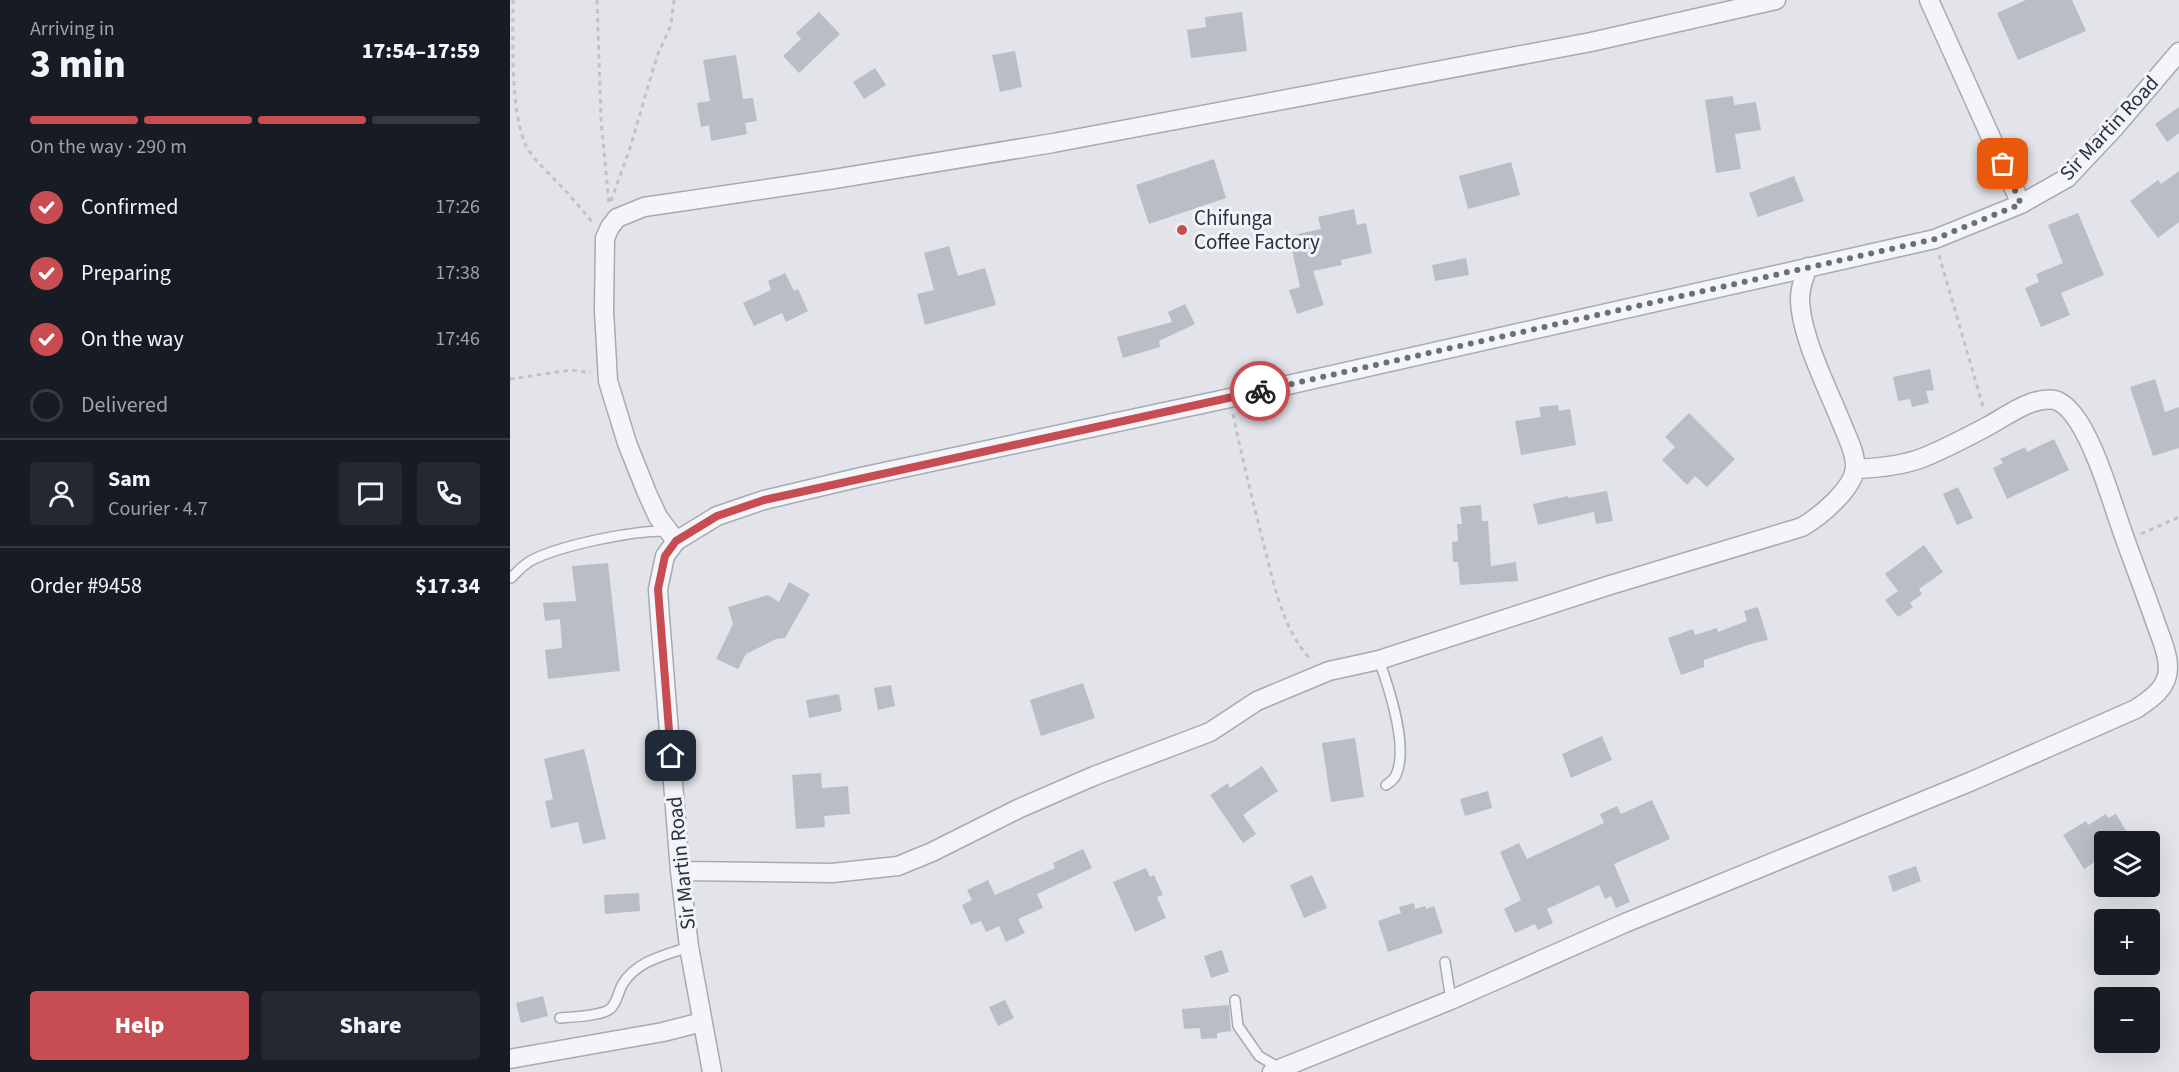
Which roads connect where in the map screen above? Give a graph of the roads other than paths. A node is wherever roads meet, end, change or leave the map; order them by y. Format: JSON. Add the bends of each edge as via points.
{"nodes":[{"id":1,"x":1776,"y":0,"type":"edge"},
{"id":2,"x":1929,"y":0,"type":"edge"},
{"id":3,"x":2179,"y":52,"type":"edge"},
{"id":4,"x":2021,"y":204,"type":"junction"},
{"id":5,"x":1808,"y":267,"type":"junction"},
{"id":6,"x":1856,"y":469,"type":"junction"},
{"id":7,"x":672,"y":536,"type":"junction"},
{"id":8,"x":511,"y":578,"type":"edge"},
{"id":9,"x":1379,"y":660,"type":"junction"},
{"id":10,"x":1386,"y":785,"type":"dead end"},
{"id":11,"x":680,"y":871,"type":"junction"},
{"id":12,"x":689,"y":947,"type":"junction"},
{"id":13,"x":1445,"y":962,"type":"dead end"},
{"id":14,"x":1235,"y":1000,"type":"dead end"},
{"id":15,"x":1451,"y":1000,"type":"junction"},
{"id":16,"x":560,"y":1018,"type":"dead end"},
{"id":17,"x":702,"y":1022,"type":"junction"},
{"id":18,"x":510,"y":1059,"type":"edge"},
{"id":19,"x":1277,"y":1070,"type":"edge"},
{"id":20,"x":712,"y":1072,"type":"edge"}],
"edges":[{"from":1,"to":7,"type":"street","via":[[1579,44],[1053,143],[644,207],[618,218],[605,238],[608,381],[630,453],[658,517]]},
{"from":2,"to":4,"type":"street"},
{"from":3,"to":4,"type":"street","name":"Sir Martin Road","via":[[2067,178]]},
{"from":4,"to":5,"type":"street","name":"Sir Martin Road","via":[[1935,239]]},
{"from":5,"to":6,"type":"street","via":[[1800,297],[1801,310],[1812,351],[1851,446]]},
{"from":5,"to":7,"type":"street","name":"Sir Martin Road","via":[[873,474],[764,500]]},
{"from":6,"to":9,"type":"street","via":[[1846,489],[1802,527]]},
{"from":6,"to":15,"type":"street","via":[[1909,462],[2032,404],[2054,400],[2063,403],[2079,423],[2096,460],[2162,641],[2168,668],[2163,686],[2143,705],[1972,782],[1625,923]]},
{"from":7,"to":8,"type":"lane","via":[[655,530],[542,556],[529,561]]},
{"from":7,"to":11,"type":"street","name":"Sir Martin Road","via":[[658,589]]},
{"from":9,"to":10,"type":"lane","via":[[1394,704],[1401,759],[1396,778]]},
{"from":9,"to":11,"type":"street","via":[[1329,671],[1250,704],[1210,732],[1094,776],[898,866],[832,873]]},
{"from":11,"to":12,"type":"street","name":"Sir Martin Road"},
{"from":12,"to":16,"type":"lane","via":[[634,970],[608,1011]]},
{"from":12,"to":17,"type":"street","name":"Sir Martin Road"},
{"from":13,"to":15,"type":"lane"},
{"from":14,"to":19,"type":"lane","via":[[1238,1026],[1259,1056]]},
{"from":15,"to":19,"type":"street"},
{"from":17,"to":18,"type":"street"},
{"from":17,"to":20,"type":"street","name":"Sir Martin Road"}]}
